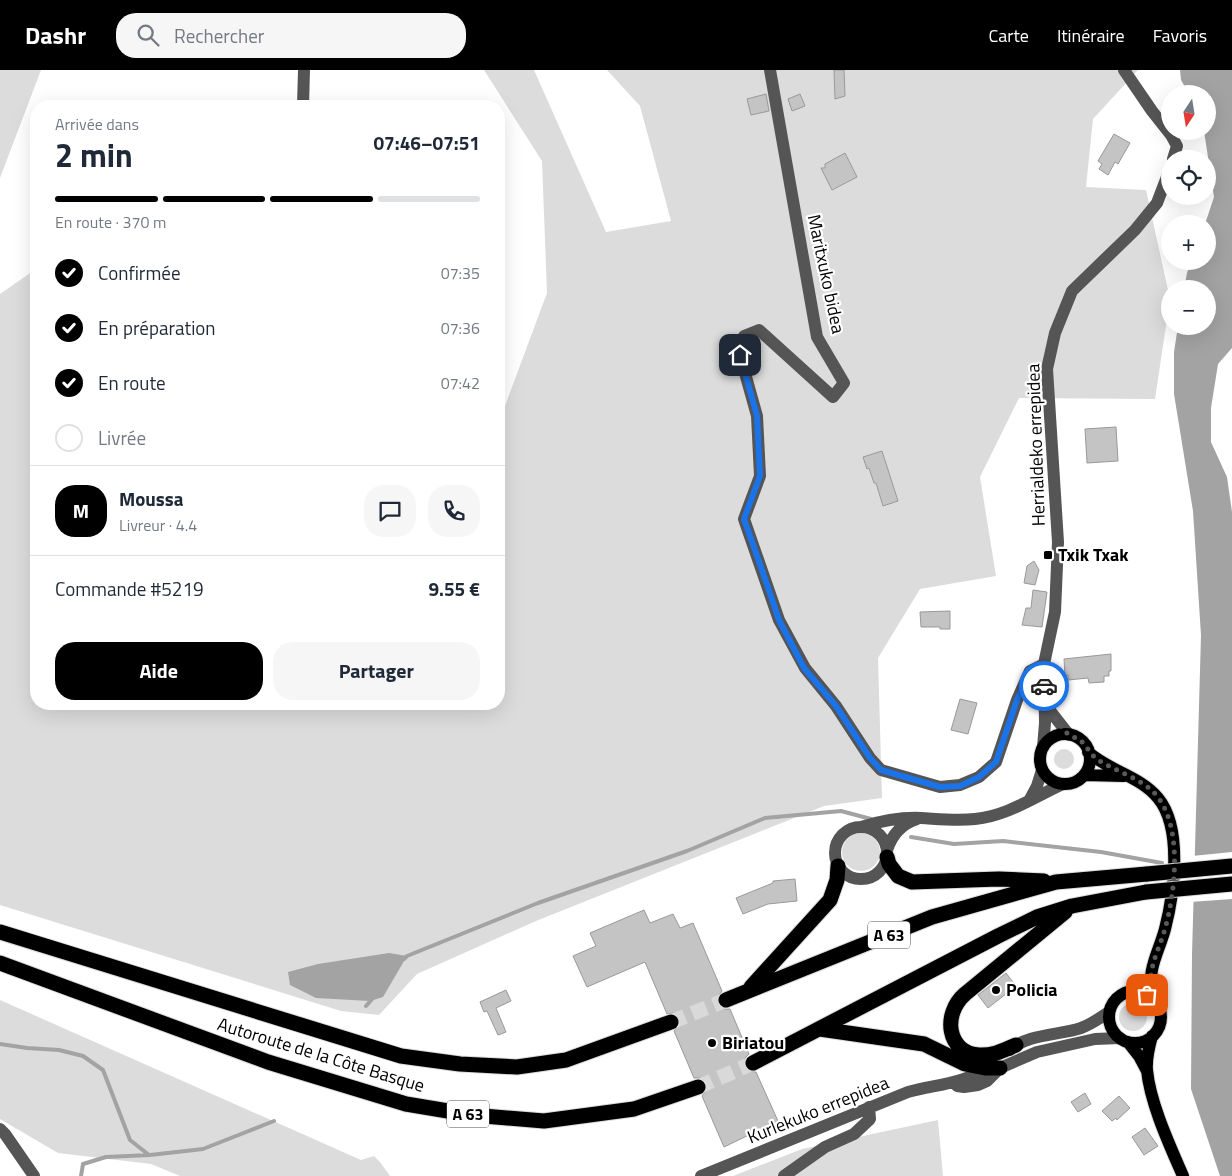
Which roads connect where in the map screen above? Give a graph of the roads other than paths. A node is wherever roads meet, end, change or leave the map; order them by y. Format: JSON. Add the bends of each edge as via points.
{"nodes":[{"id":1,"x":304,"y":70,"type":"edge"},
{"id":2,"x":770,"y":70,"type":"edge"},
{"id":3,"x":1124,"y":70,"type":"edge"},
{"id":4,"x":303,"y":100,"type":"edge"},
{"id":5,"x":1176,"y":150,"type":"edge"},
{"id":6,"x":1161,"y":192,"type":"edge"},
{"id":7,"x":1044,"y":664,"type":"junction"},
{"id":8,"x":1044,"y":700,"type":"junction"},
{"id":9,"x":1069,"y":734,"type":"junction"},
{"id":10,"x":1043,"y":747,"type":"junction"},
{"id":11,"x":1088,"y":752,"type":"junction"},
{"id":12,"x":1042,"y":770,"type":"junction"},
{"id":13,"x":1084,"y":775,"type":"junction"},
{"id":14,"x":1127,"y":776,"type":"junction"},
{"id":15,"x":1063,"y":784,"type":"junction"},
{"id":16,"x":1029,"y":801,"type":"junction"},
{"id":17,"x":920,"y":818,"type":"junction"},
{"id":18,"x":861,"y":827,"type":"junction"},
{"id":19,"x":887,"y":854,"type":"junction"},
{"id":20,"x":838,"y":866,"type":"junction"},
{"id":21,"x":1232,"y":866,"type":"edge"},
{"id":22,"x":1056,"y":882,"type":"junction"},
{"id":23,"x":1232,"y":884,"type":"edge"},
{"id":24,"x":1072,"y":906,"type":"junction"},
{"id":25,"x":0,"y":932,"type":"edge"},
{"id":26,"x":0,"y":963,"type":"edge"},
{"id":27,"x":1152,"y":967,"type":"junction"},
{"id":28,"x":749,"y":990,"type":"junction"},
{"id":29,"x":1127,"y":992,"type":"junction"},
{"id":30,"x":1153,"y":999,"type":"junction"},
{"id":31,"x":726,"y":1000,"type":"tunnel mouth"},
{"id":32,"x":1109,"y":1012,"type":"junction"},
{"id":33,"x":671,"y":1022,"type":"tunnel mouth"},
{"id":34,"x":820,"y":1029,"type":"junction"},
{"id":35,"x":1152,"y":1036,"type":"junction"},
{"id":36,"x":1124,"y":1040,"type":"junction"},
{"id":37,"x":1016,"y":1045,"type":"junction"},
{"id":38,"x":753,"y":1063,"type":"tunnel mouth"},
{"id":39,"x":994,"y":1068,"type":"junction"},
{"id":40,"x":1148,"y":1071,"type":"junction"},
{"id":41,"x":698,"y":1087,"type":"tunnel mouth"},
{"id":42,"x":869,"y":1107,"type":"junction"},
{"id":43,"x":0,"y":1129,"type":"edge"},
{"id":44,"x":34,"y":1176,"type":"edge"},
{"id":45,"x":701,"y":1176,"type":"edge"},
{"id":46,"x":784,"y":1176,"type":"edge"},
{"id":47,"x":1183,"y":1176,"type":"edge"}],
"edges":[{"from":1,"to":4,"type":"street"},
{"from":2,"to":7,"type":"street","name":"Maritxuko bidea","via":[[817,337],[844,383],[833,397],[759,330],[744,336],[740,355],[757,416],[760,476],[744,519],[779,620],[804,668],[836,706],[881,770],[940,787],[960,786],[979,777],[996,762],[1030,671]]},
{"from":3,"to":5,"type":"street","via":[[1177,146]]},
{"from":6,"to":7,"type":"street","name":"Herrialdeko errepidea","via":[[1157,203],[1136,230],[1072,290],[1055,333],[1047,369],[1058,542],[1055,612]]},
{"from":7,"to":8,"type":"street","name":"Herrialdeko errepidea"},
{"from":8,"to":9,"type":"street"},
{"from":8,"to":10,"type":"street","name":"Herrialdeko errepidea"},
{"from":9,"to":10,"type":"main road","via":[[1054,737]]},
{"from":9,"to":11,"type":"main road","via":[[1081,740]]},
{"from":10,"to":12,"type":"main road","via":[[1040,758]]},
{"from":11,"to":13,"type":"main road","via":[[1090,760]]},
{"from":11,"to":14,"type":"main road"},
{"from":12,"to":15,"type":"main road","via":[[1053,781]]},
{"from":12,"to":16,"type":"street"},
{"from":13,"to":14,"type":"main road"},
{"from":13,"to":15,"type":"main road","via":[[1075,782]]},
{"from":14,"to":27,"type":"main road","via":[[1146,786],[1160,800],[1174,840],[1169,912]]},
{"from":15,"to":16,"type":"street"},
{"from":16,"to":17,"type":"street","via":[[976,819]]},
{"from":17,"to":18,"type":"street","via":[[890,820]]},
{"from":17,"to":19,"type":"street","via":[[898,830]]},
{"from":18,"to":19,"type":"street","via":[[882,836]]},
{"from":18,"to":20,"type":"street","via":[[849,830],[839,839],[835,854]]},
{"from":19,"to":20,"type":"street","via":[[880,871],[866,879],[850,877]]},
{"from":19,"to":22,"type":"highway","via":[[890,866],[898,876],[912,882],[999,879]]},
{"from":20,"to":28,"type":"highway","via":[[830,900]]},
{"from":21,"to":22,"type":"highway","number":"A 63","bridge":true},
{"from":22,"to":28,"type":"highway","number":"A 63","via":[[932,917]]},
{"from":23,"to":24,"type":"highway","bridge":true,"via":[[1146,892]]},
{"from":24,"to":34,"type":"highway","via":[[1037,917],[998,936]]},
{"from":24,"to":37,"type":"highway","via":[[965,994],[954,1007],[949,1023],[962,1048],[969,1054],[993,1055]]},
{"from":25,"to":33,"type":"highway","name":"Autoroute de la Côte Basque","via":[[401,1056],[460,1064],[517,1067],[566,1060]]},
{"from":26,"to":41,"type":"highway","name":"Autoroute de la Côte Basque","number":"A 63","via":[[268,1062],[406,1104],[472,1115],[544,1121],[634,1109]]},
{"from":27,"to":29,"type":"main road"},
{"from":27,"to":30,"type":"main road"},
{"from":28,"to":31,"type":"highway","number":"A 63"},
{"from":29,"to":30,"type":"main road","via":[[1141,992]]},
{"from":29,"to":32,"type":"main road","via":[[1115,1000]]},
{"from":30,"to":35,"type":"main road","via":[[1161,1018]]},
{"from":32,"to":36,"type":"main road","via":[[1110,1027]]},
{"from":32,"to":37,"type":"street","via":[[1090,1025]]},
{"from":34,"to":38,"type":"highway"},
{"from":34,"to":39,"type":"highway","via":[[924,1044],[965,1064]]},
{"from":35,"to":36,"type":"main road","via":[[1141,1042]]},
{"from":35,"to":40,"type":"main road"},
{"from":36,"to":39,"type":"street","via":[[1095,1039],[1037,1052]]},
{"from":36,"to":40,"type":"main road"},
{"from":37,"to":39,"type":"street"},
{"from":39,"to":42,"type":"street","name":"Kurlekuko errepidea","via":[[950,1084],[936,1084],[908,1092]]},
{"from":40,"to":47,"type":"main road","via":[[1159,1115]]},
{"from":42,"to":45,"type":"street","name":"Kurlekuko errepidea"},
{"from":42,"to":46,"type":"street","via":[[870,1119],[854,1134],[826,1147]]},
{"from":43,"to":44,"type":"street"}]}
